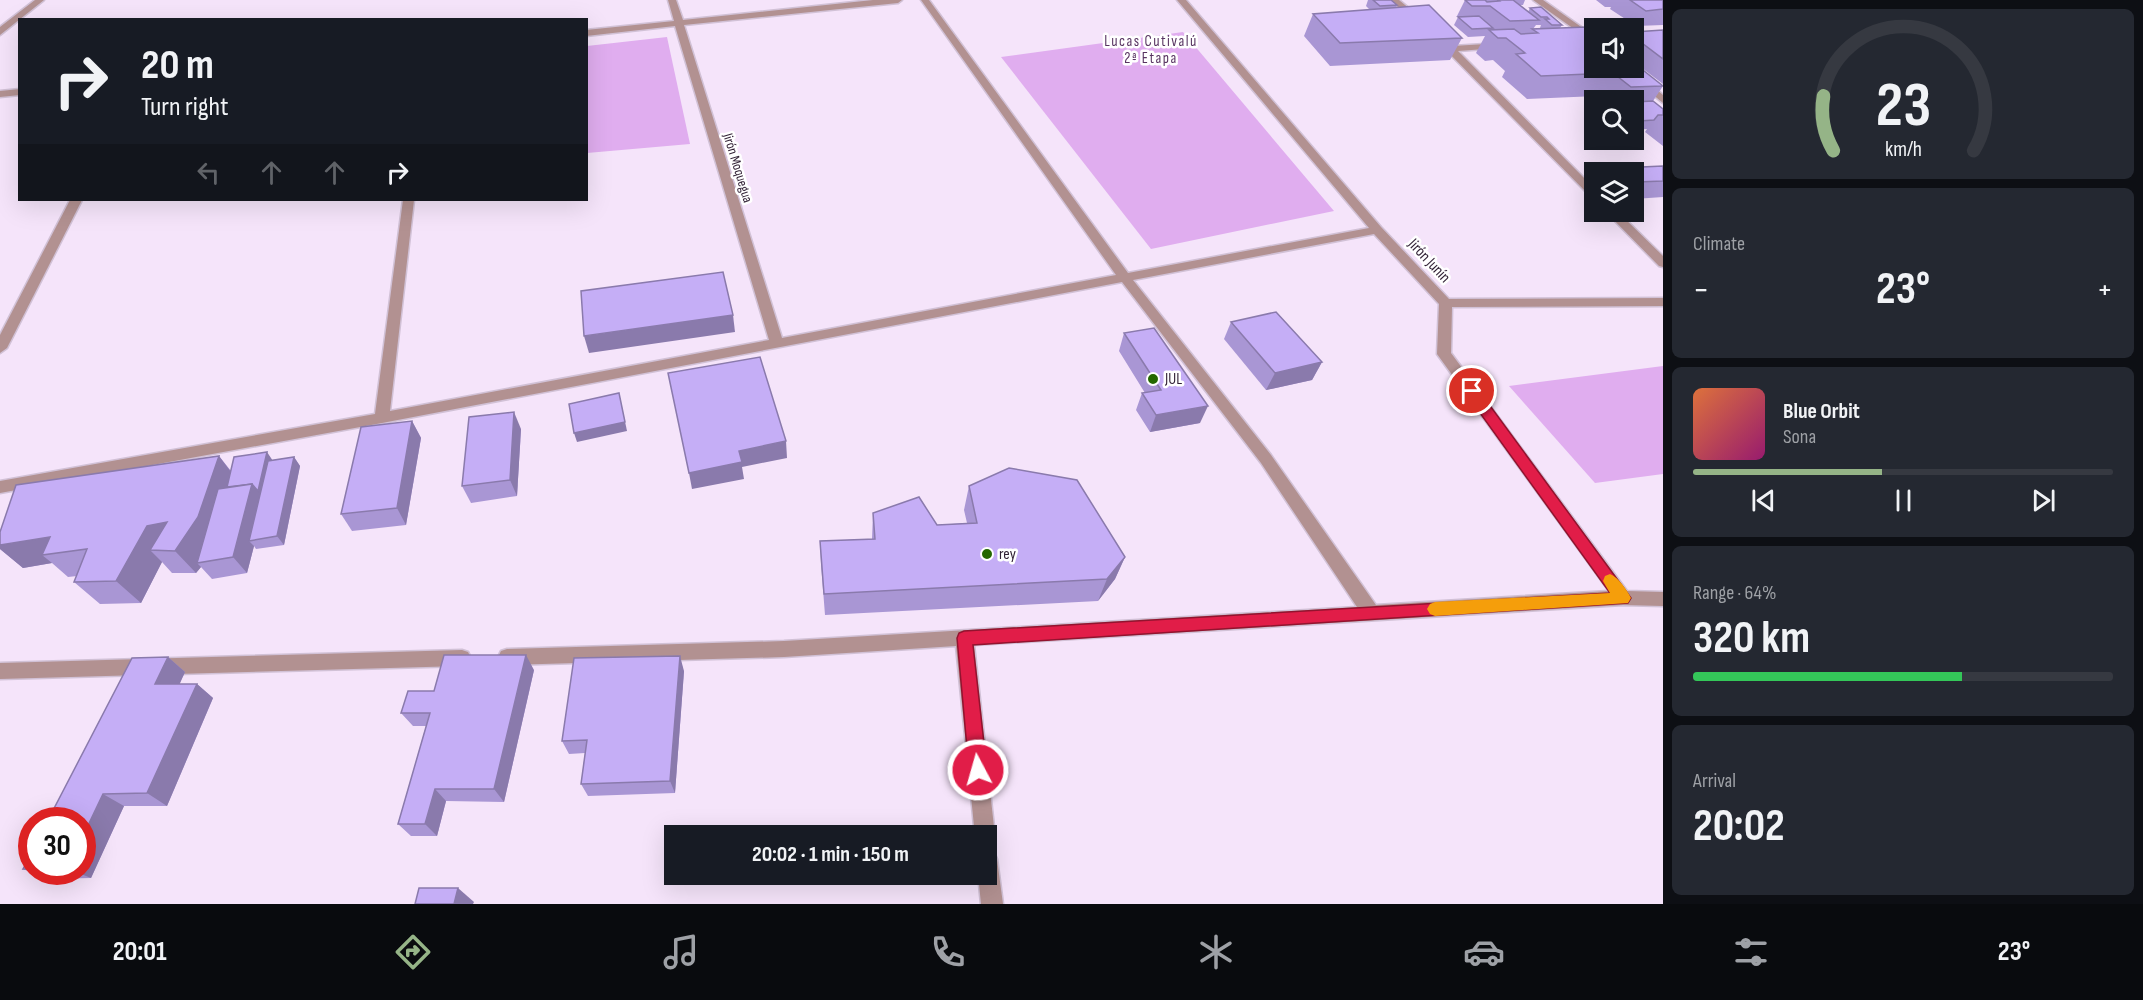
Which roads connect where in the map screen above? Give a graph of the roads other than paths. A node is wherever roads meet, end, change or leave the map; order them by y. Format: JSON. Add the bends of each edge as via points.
{"nodes":[{"id":1,"x":42,"y":0,"type":"edge"},
{"id":2,"x":672,"y":0,"type":"edge"},
{"id":3,"x":898,"y":0,"type":"edge"},
{"id":4,"x":925,"y":0,"type":"edge"},
{"id":5,"x":1181,"y":0,"type":"edge"},
{"id":6,"x":1394,"y":0,"type":"edge"},
{"id":7,"x":1537,"y":0,"type":"edge"},
{"id":8,"x":18,"y":18,"type":"edge"},
{"id":9,"x":18,"y":18,"type":"edge"},
{"id":10,"x":27,"y":18,"type":"edge"},
{"id":11,"x":677,"y":23,"type":"junction"},
{"id":12,"x":18,"y":27,"type":"edge"},
{"id":13,"x":1428,"y":28,"type":"edge"},
{"id":14,"x":1584,"y":31,"type":"edge"},
{"id":15,"x":0,"y":32,"type":"edge"},
{"id":16,"x":588,"y":33,"type":"edge"},
{"id":17,"x":1436,"y":35,"type":"edge"},
{"id":18,"x":1584,"y":39,"type":"edge"},
{"id":19,"x":1569,"y":40,"type":"edge"},
{"id":20,"x":1511,"y":44,"type":"edge"},
{"id":21,"x":0,"y":45,"type":"edge"},
{"id":22,"x":1453,"y":49,"type":"junction"},
{"id":23,"x":1638,"y":78,"type":"edge"},
{"id":24,"x":18,"y":92,"type":"edge"},
{"id":25,"x":0,"y":94,"type":"edge"},
{"id":26,"x":1663,"y":100,"type":"edge"},
{"id":27,"x":1584,"y":184,"type":"edge"},
{"id":28,"x":75,"y":201,"type":"edge"},
{"id":29,"x":408,"y":201,"type":"edge"},
{"id":30,"x":1622,"y":222,"type":"edge"},
{"id":31,"x":1377,"y":230,"type":"junction"},
{"id":32,"x":1663,"y":263,"type":"edge"},
{"id":33,"x":1125,"y":278,"type":"junction"},
{"id":34,"x":1663,"y":302,"type":"edge"},
{"id":35,"x":1446,"y":303,"type":"junction"},
{"id":36,"x":777,"y":344,"type":"junction"},
{"id":37,"x":0,"y":348,"type":"edge"},
{"id":38,"x":382,"y":418,"type":"junction"},
{"id":39,"x":0,"y":487,"type":"edge"},
{"id":40,"x":1623,"y":598,"type":"junction"},
{"id":41,"x":1663,"y":599,"type":"edge"},
{"id":42,"x":1371,"y":613,"type":"junction"},
{"id":43,"x":964,"y":638,"type":"junction"},
{"id":44,"x":0,"y":671,"type":"edge"},
{"id":45,"x":984,"y":825,"type":"edge"},
{"id":46,"x":990,"y":885,"type":"edge"},
{"id":47,"x":992,"y":904,"type":"edge"}],
"edges":[{"from":1,"to":9,"type":"street"},
{"from":1,"to":10,"type":"street"},
{"from":2,"to":11,"type":"street","name":"Jirón Moquegua"},
{"from":3,"to":11,"type":"street"},
{"from":4,"to":33,"type":"street"},
{"from":5,"to":31,"type":"street","name":"Jirón Junín"},
{"from":6,"to":13,"type":"street"},
{"from":7,"to":14,"type":"street"},
{"from":8,"to":15,"type":"street"},
{"from":11,"to":16,"type":"street"},
{"from":11,"to":36,"type":"street","name":"Jirón Moquegua"},
{"from":12,"to":21,"type":"street"},
{"from":17,"to":22,"type":"street"},
{"from":18,"to":19,"type":"street"},
{"from":20,"to":22,"type":"street"},
{"from":22,"to":27,"type":"street"},
{"from":23,"to":26,"type":"street"},
{"from":24,"to":25,"type":"street"},
{"from":28,"to":37,"type":"street"},
{"from":29,"to":38,"type":"street"},
{"from":30,"to":32,"type":"street"},
{"from":31,"to":33,"type":"street"},
{"from":31,"to":35,"type":"street","name":"Jirón Junín"},
{"from":33,"to":36,"type":"street"},
{"from":33,"to":42,"type":"street","via":[[1266,459]]},
{"from":34,"to":35,"type":"street"},
{"from":35,"to":40,"type":"street","name":"Jirón Junín","via":[[1444,354]]},
{"from":36,"to":38,"type":"street"},
{"from":38,"to":39,"type":"street"},
{"from":40,"to":41,"type":"street"},
{"from":40,"to":42,"type":"street"},
{"from":42,"to":43,"type":"street"},
{"from":43,"to":44,"type":"street","via":[[784,649]]},
{"from":43,"to":45,"type":"street"},
{"from":46,"to":47,"type":"street"}]}
